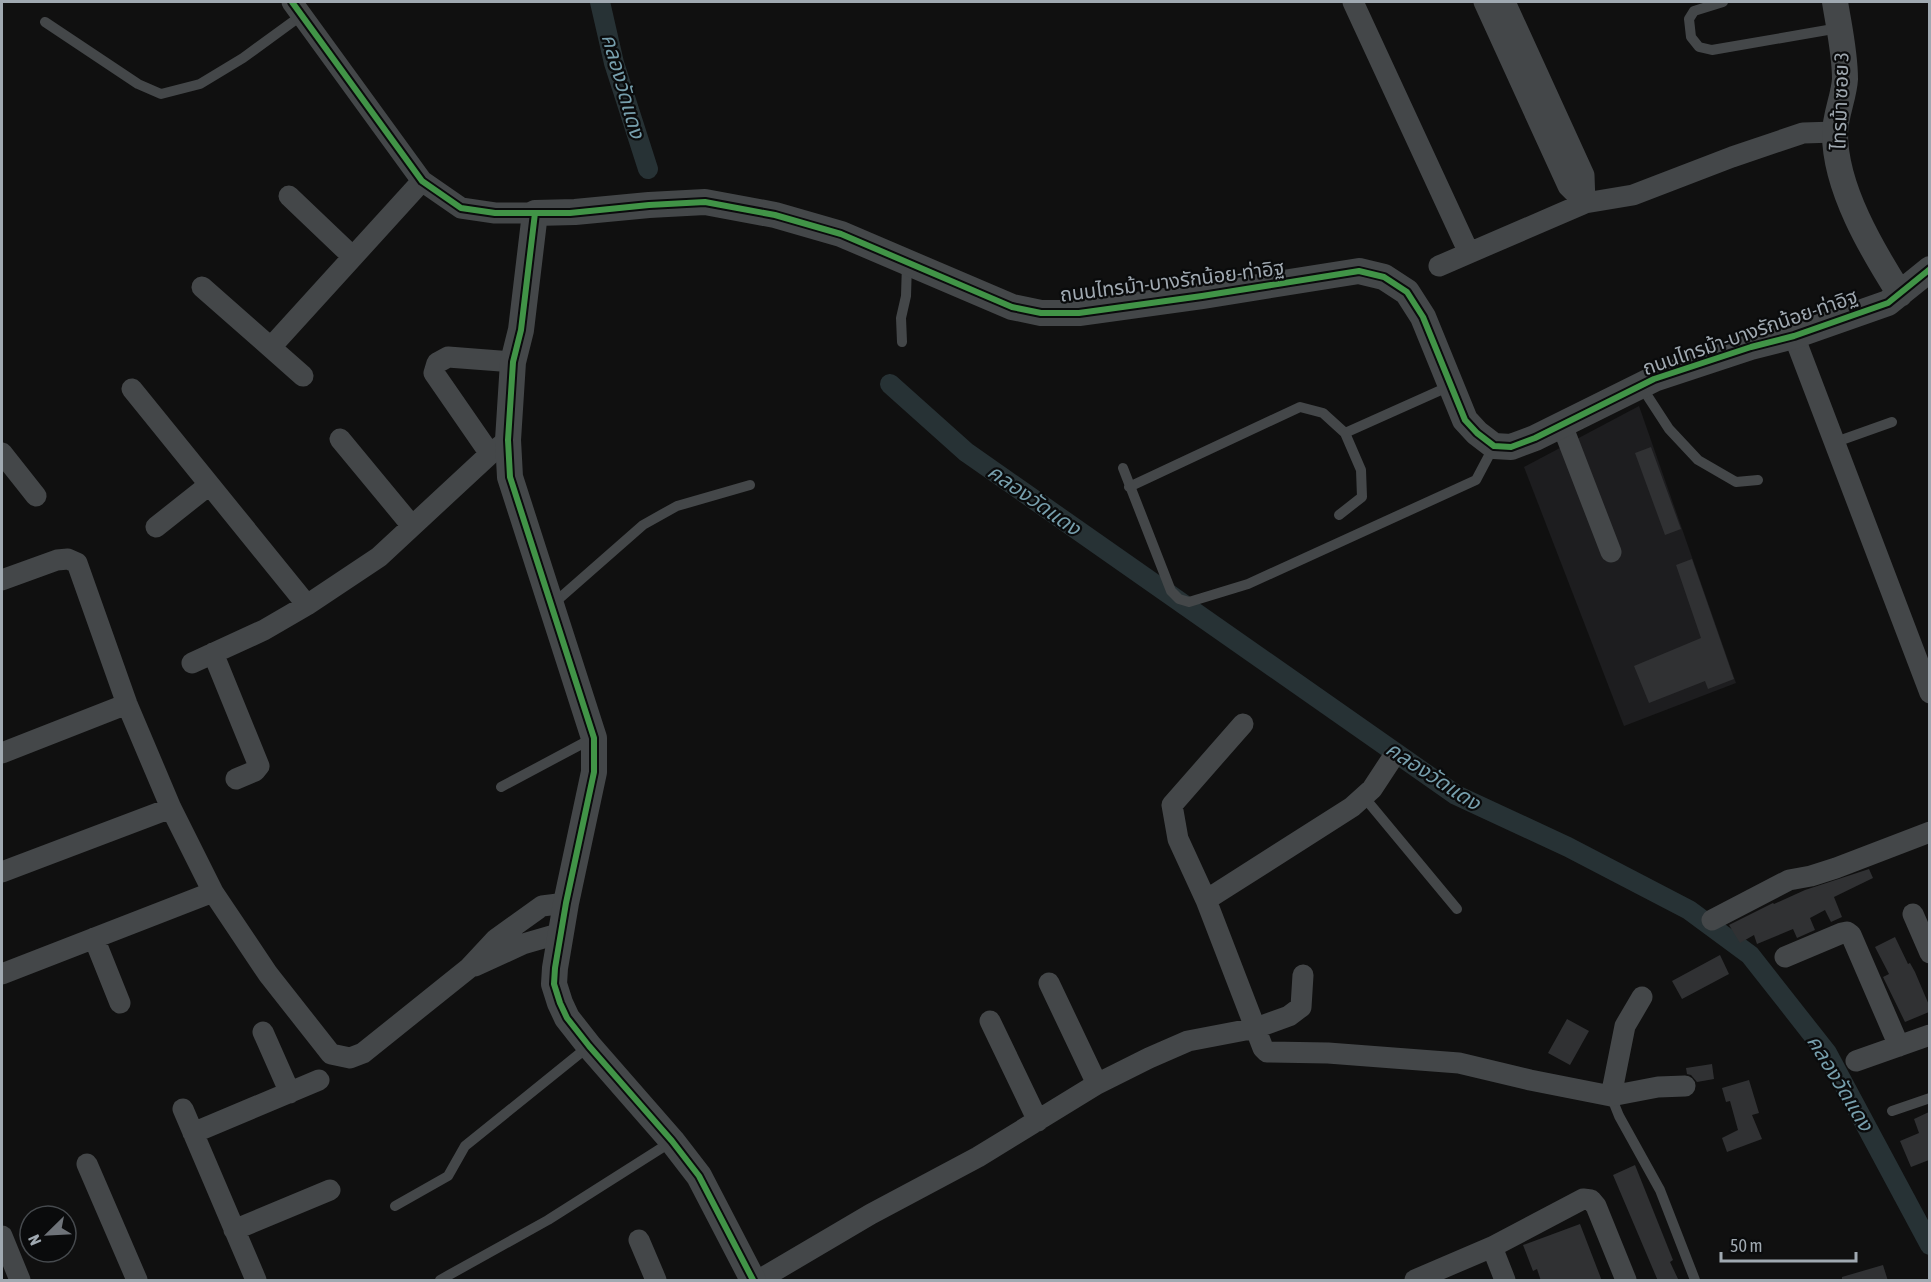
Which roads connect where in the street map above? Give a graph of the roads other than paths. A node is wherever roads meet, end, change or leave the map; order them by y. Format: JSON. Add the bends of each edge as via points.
{"nodes":[{"id":1,"x":1353,"y":2,"type":"edge"},
{"id":2,"x":1484,"y":2,"type":"edge"},
{"id":3,"x":1505,"y":2,"type":"edge"},
{"id":4,"x":1723,"y":2,"type":"edge"},
{"id":5,"x":1835,"y":2,"type":"edge"},
{"id":6,"x":297,"y":8,"type":"edge"},
{"id":7,"x":45,"y":22,"type":"dead end"},
{"id":8,"x":1839,"y":28,"type":"junction"},
{"id":9,"x":1835,"y":132,"type":"junction"},
{"id":10,"x":422,"y":181,"type":"junction"},
{"id":11,"x":289,"y":196,"type":"dead end"},
{"id":12,"x":1586,"y":203,"type":"junction"},
{"id":13,"x":535,"y":213,"type":"junction"},
{"id":14,"x":1469,"y":253,"type":"junction"},
{"id":15,"x":353,"y":256,"type":"junction"},
{"id":16,"x":907,"y":263,"type":"junction"},
{"id":17,"x":1439,"y":266,"type":"dead end"},
{"id":18,"x":1929,"y":269,"type":"edge"},
{"id":19,"x":202,"y":287,"type":"dead end"},
{"id":20,"x":1900,"y":294,"type":"junction"},
{"id":21,"x":1794,"y":336,"type":"junction"},
{"id":22,"x":902,"y":342,"type":"dead end"},
{"id":23,"x":271,"y":347,"type":"junction"},
{"id":24,"x":513,"y":362,"type":"junction"},
{"id":25,"x":303,"y":376,"type":"dead end"},
{"id":26,"x":1450,"y":386,"type":"junction"},
{"id":27,"x":1641,"y":386,"type":"junction"},
{"id":28,"x":132,"y":389,"type":"dead end"},
{"id":29,"x":1892,"y":422,"type":"dead end"},
{"id":30,"x":1562,"y":425,"type":"junction"},
{"id":31,"x":1345,"y":434,"type":"junction"},
{"id":32,"x":340,"y":439,"type":"dead end"},
{"id":33,"x":1833,"y":443,"type":"junction"},
{"id":34,"x":1494,"y":446,"type":"junction"},
{"id":35,"x":499,"y":447,"type":"junction"},
{"id":36,"x":2,"y":453,"type":"edge"},
{"id":37,"x":1122,"y":468,"type":"dead end"},
{"id":38,"x":1758,"y":480,"type":"dead end"},
{"id":39,"x":209,"y":485,"type":"junction"},
{"id":40,"x":750,"y":485,"type":"dead end"},
{"id":41,"x":1129,"y":487,"type":"junction"},
{"id":42,"x":36,"y":496,"type":"dead end"},
{"id":43,"x":1339,"y":515,"type":"dead end"},
{"id":44,"x":156,"y":526,"type":"dead end"},
{"id":45,"x":412,"y":526,"type":"junction"},
{"id":46,"x":1611,"y":552,"type":"dead end"},
{"id":47,"x":2,"y":580,"type":"edge"},
{"id":48,"x":307,"y":605,"type":"junction"},
{"id":49,"x":550,"y":606,"type":"junction"},
{"id":50,"x":213,"y":653,"type":"junction"},
{"id":51,"x":192,"y":663,"type":"dead end"},
{"id":52,"x":1929,"y":693,"type":"edge"},
{"id":53,"x":126,"y":704,"type":"junction"},
{"id":54,"x":1244,"y":724,"type":"dead end"},
{"id":55,"x":594,"y":738,"type":"junction"},
{"id":56,"x":2,"y":753,"type":"edge"},
{"id":57,"x":1394,"y":757,"type":"dead end"},
{"id":58,"x":237,"y":779,"type":"dead end"},
{"id":59,"x":501,"y":787,"type":"dead end"},
{"id":60,"x":1364,"y":797,"type":"junction"},
{"id":61,"x":171,"y":808,"type":"junction"},
{"id":62,"x":1929,"y":832,"type":"edge"},
{"id":63,"x":2,"y":872,"type":"edge"},
{"id":64,"x":213,"y":892,"type":"junction"},
{"id":65,"x":1206,"y":900,"type":"junction"},
{"id":66,"x":566,"y":903,"type":"junction"},
{"id":67,"x":1457,"y":909,"type":"dead end"},
{"id":68,"x":1913,"y":914,"type":"dead end"},
{"id":69,"x":1712,"y":920,"type":"dead end"},
{"id":70,"x":561,"y":933,"type":"junction"},
{"id":71,"x":94,"y":938,"type":"junction"},
{"id":72,"x":1929,"y":953,"type":"edge"},
{"id":73,"x":1785,"y":957,"type":"dead end"},
{"id":74,"x":470,"y":969,"type":"junction"},
{"id":75,"x":2,"y":974,"type":"edge"},
{"id":76,"x":1303,"y":975,"type":"dead end"},
{"id":77,"x":1049,"y":983,"type":"dead end"},
{"id":78,"x":1642,"y":997,"type":"dead end"},
{"id":79,"x":120,"y":1003,"type":"dead end"},
{"id":80,"x":990,"y":1021,"type":"dead end"},
{"id":81,"x":1256,"y":1028,"type":"junction"},
{"id":82,"x":262,"y":1032,"type":"dead end"},
{"id":83,"x":1929,"y":1035,"type":"edge"},
{"id":84,"x":589,"y":1046,"type":"junction"},
{"id":85,"x":1899,"y":1046,"type":"junction"},
{"id":86,"x":1856,"y":1061,"type":"dead end"},
{"id":87,"x":319,"y":1080,"type":"dead end"},
{"id":88,"x":1097,"y":1084,"type":"junction"},
{"id":89,"x":1684,"y":1086,"type":"dead end"},
{"id":90,"x":290,"y":1093,"type":"junction"},
{"id":91,"x":1611,"y":1096,"type":"junction"},
{"id":92,"x":1929,"y":1098,"type":"edge"},
{"id":93,"x":183,"y":1109,"type":"dead end"},
{"id":94,"x":1892,"y":1112,"type":"dead end"},
{"id":95,"x":1038,"y":1121,"type":"junction"},
{"id":96,"x":193,"y":1133,"type":"junction"},
{"id":97,"x":672,"y":1141,"type":"junction"},
{"id":98,"x":87,"y":1164,"type":"dead end"},
{"id":99,"x":330,"y":1190,"type":"dead end"},
{"id":100,"x":395,"y":1206,"type":"dead end"},
{"id":101,"x":234,"y":1230,"type":"junction"},
{"id":102,"x":2,"y":1236,"type":"edge"},
{"id":103,"x":639,"y":1240,"type":"dead end"},
{"id":104,"x":1492,"y":1246,"type":"junction"},
{"id":105,"x":20,"y":1281,"type":"edge"},
{"id":106,"x":137,"y":1281,"type":"edge"},
{"id":107,"x":256,"y":1281,"type":"edge"},
{"id":108,"x":440,"y":1281,"type":"edge"},
{"id":109,"x":656,"y":1281,"type":"edge"},
{"id":110,"x":753,"y":1281,"type":"edge"},
{"id":111,"x":759,"y":1281,"type":"edge"},
{"id":112,"x":1415,"y":1281,"type":"edge"},
{"id":113,"x":1505,"y":1281,"type":"edge"},
{"id":114,"x":1626,"y":1281,"type":"edge"},
{"id":115,"x":1695,"y":1281,"type":"edge"}],
"edges":[{"from":1,"to":14,"type":"street"},
{"from":2,"to":12,"type":"street","via":[[1568,186]]},
{"from":3,"to":12,"type":"street","via":[[1584,175]]},
{"from":4,"to":8,"type":"lane","via":[[1694,11],[1689,20],[1692,37],[1699,47],[1712,50]]},
{"from":5,"to":8,"type":"street","name":"ไทรม้า ซอย 3"},
{"from":6,"to":7,"type":"lane","via":[[243,58],[200,84],[161,94],[138,84]]},
{"from":6,"to":10,"type":"street","name":"ถนนไทรม้า-บางรักน้อย-ท่าอิฐ"},
{"from":8,"to":9,"type":"street","name":"ไทรม้า ซอย 3","via":[[1845,81]]},
{"from":9,"to":12,"type":"street","via":[[1803,133],[1633,195]]},
{"from":9,"to":20,"type":"street","name":"ไทรม้า ซอย 3","via":[[1837,159],[1851,200],[1870,247]]},
{"from":10,"to":13,"type":"street","name":"ถนนไทรม้า-บางรักน้อย-ท่าอิฐ","via":[[461,208]]},
{"from":10,"to":15,"type":"street"},
{"from":11,"to":15,"type":"street"},
{"from":12,"to":14,"type":"street"},
{"from":13,"to":16,"type":"street","name":"ถนนไทรม้า-บางรักน้อย-ท่าอิฐ","via":[[705,202],[775,215],[841,234]]},
{"from":13,"to":24,"type":"street","via":[[521,330]]},
{"from":14,"to":17,"type":"street"},
{"from":15,"to":23,"type":"street"},
{"from":16,"to":22,"type":"lane"},
{"from":16,"to":26,"type":"street","name":"ถนนไทรม้า-บางรักน้อย-ท่าอิฐ","via":[[1012,307],[1041,313],[1079,313],[1359,271],[1384,277],[1407,292],[1423,317]]},
{"from":18,"to":20,"type":"street","name":"ถนนไทรม้า-บางรักน้อย-ท่าอิฐ"},
{"from":19,"to":23,"type":"street"},
{"from":20,"to":21,"type":"street","name":"ถนนไทรม้า-บางรักน้อย-ท่าอิฐ","via":[[1888,303]]},
{"from":21,"to":27,"type":"street","name":"ถนนไทรม้า-บางรักน้อย-ท่าอิฐ"},
{"from":21,"to":33,"type":"street"},
{"from":23,"to":25,"type":"street"},
{"from":24,"to":35,"type":"street"},
{"from":24,"to":35,"type":"street","via":[[448,357],[437,363],[434,373]]},
{"from":26,"to":31,"type":"lane"},
{"from":26,"to":34,"type":"street","name":"ถนนไทรม้า-บางรักน้อย-ท่าอิฐ","via":[[1465,420]]},
{"from":27,"to":30,"type":"street","name":"ถนนไทรม้า-บางรักน้อย-ท่าอิฐ"},
{"from":27,"to":38,"type":"lane","via":[[1669,429],[1698,460],[1736,482]]},
{"from":28,"to":39,"type":"street"},
{"from":29,"to":33,"type":"lane"},
{"from":30,"to":34,"type":"street","name":"ถนนไทรม้า-บางรักน้อย-ท่าอิฐ","via":[[1512,447]]},
{"from":30,"to":46,"type":"street"},
{"from":31,"to":41,"type":"lane","via":[[1323,413],[1300,407]]},
{"from":31,"to":43,"type":"lane","via":[[1361,470],[1362,496]]},
{"from":32,"to":45,"type":"street"},
{"from":33,"to":52,"type":"street"},
{"from":34,"to":41,"type":"lane","via":[[1476,480],[1248,584],[1189,602],[1171,591]]},
{"from":35,"to":45,"type":"street"},
{"from":35,"to":49,"type":"street"},
{"from":36,"to":42,"type":"street"},
{"from":37,"to":41,"type":"lane"},
{"from":39,"to":44,"type":"street"},
{"from":39,"to":48,"type":"street"},
{"from":40,"to":49,"type":"lane","via":[[677,506],[643,525]]},
{"from":45,"to":48,"type":"street","via":[[379,557]]},
{"from":47,"to":53,"type":"street","via":[[57,560],[68,559],[77,564]]},
{"from":48,"to":50,"type":"street"},
{"from":49,"to":55,"type":"street"},
{"from":50,"to":51,"type":"street"},
{"from":50,"to":58,"type":"street","via":[[259,766]]},
{"from":53,"to":56,"type":"street"},
{"from":53,"to":61,"type":"street"},
{"from":54,"to":65,"type":"street","via":[[1172,805],[1178,839]]},
{"from":55,"to":59,"type":"lane"},
{"from":55,"to":66,"type":"street","via":[[594,772]]},
{"from":57,"to":60,"type":"street"},
{"from":60,"to":65,"type":"street"},
{"from":60,"to":67,"type":"lane"},
{"from":61,"to":63,"type":"street"},
{"from":61,"to":64,"type":"street"},
{"from":62,"to":69,"type":"street","via":[[1836,868],[1789,880]]},
{"from":64,"to":71,"type":"street"},
{"from":64,"to":74,"type":"street","via":[[268,974],[331,1054],[350,1058],[363,1053]]},
{"from":65,"to":81,"type":"street"},
{"from":66,"to":70,"type":"street"},
{"from":66,"to":74,"type":"street","via":[[542,906],[496,939]]},
{"from":68,"to":72,"type":"street"},
{"from":70,"to":74,"type":"street","via":[[523,944]]},
{"from":70,"to":84,"type":"street","via":[[554,984],[567,1018]]},
{"from":71,"to":75,"type":"street"},
{"from":71,"to":79,"type":"street"},
{"from":73,"to":85,"type":"street","via":[[1842,933],[1851,934]]},
{"from":76,"to":81,"type":"street","via":[[1301,1007],[1289,1016]]},
{"from":77,"to":88,"type":"street"},
{"from":78,"to":91,"type":"street","via":[[1625,1026]]},
{"from":80,"to":95,"type":"street"},
{"from":81,"to":88,"type":"street","via":[[1188,1041]]},
{"from":81,"to":91,"type":"street","via":[[1268,1052],[1459,1063]]},
{"from":82,"to":90,"type":"street"},
{"from":83,"to":85,"type":"street"},
{"from":84,"to":97,"type":"street"},
{"from":84,"to":100,"type":"lane","via":[[465,1146],[448,1176]]},
{"from":85,"to":86,"type":"street"},
{"from":87,"to":90,"type":"street"},
{"from":88,"to":95,"type":"street"},
{"from":89,"to":91,"type":"street"},
{"from":90,"to":96,"type":"street"},
{"from":91,"to":115,"type":"lane","via":[[1660,1190]]},
{"from":92,"to":94,"type":"lane"},
{"from":93,"to":96,"type":"street"},
{"from":95,"to":111,"type":"street"},
{"from":96,"to":101,"type":"street"},
{"from":97,"to":108,"type":"lane","via":[[548,1220]]},
{"from":97,"to":110,"type":"street","via":[[699,1176]]},
{"from":98,"to":106,"type":"street"},
{"from":99,"to":101,"type":"street"},
{"from":101,"to":107,"type":"street"},
{"from":102,"to":105,"type":"street"},
{"from":103,"to":109,"type":"street"},
{"from":104,"to":112,"type":"street"},
{"from":104,"to":113,"type":"street"},
{"from":104,"to":114,"type":"street","via":[[1583,1199],[1591,1200]]}]}
